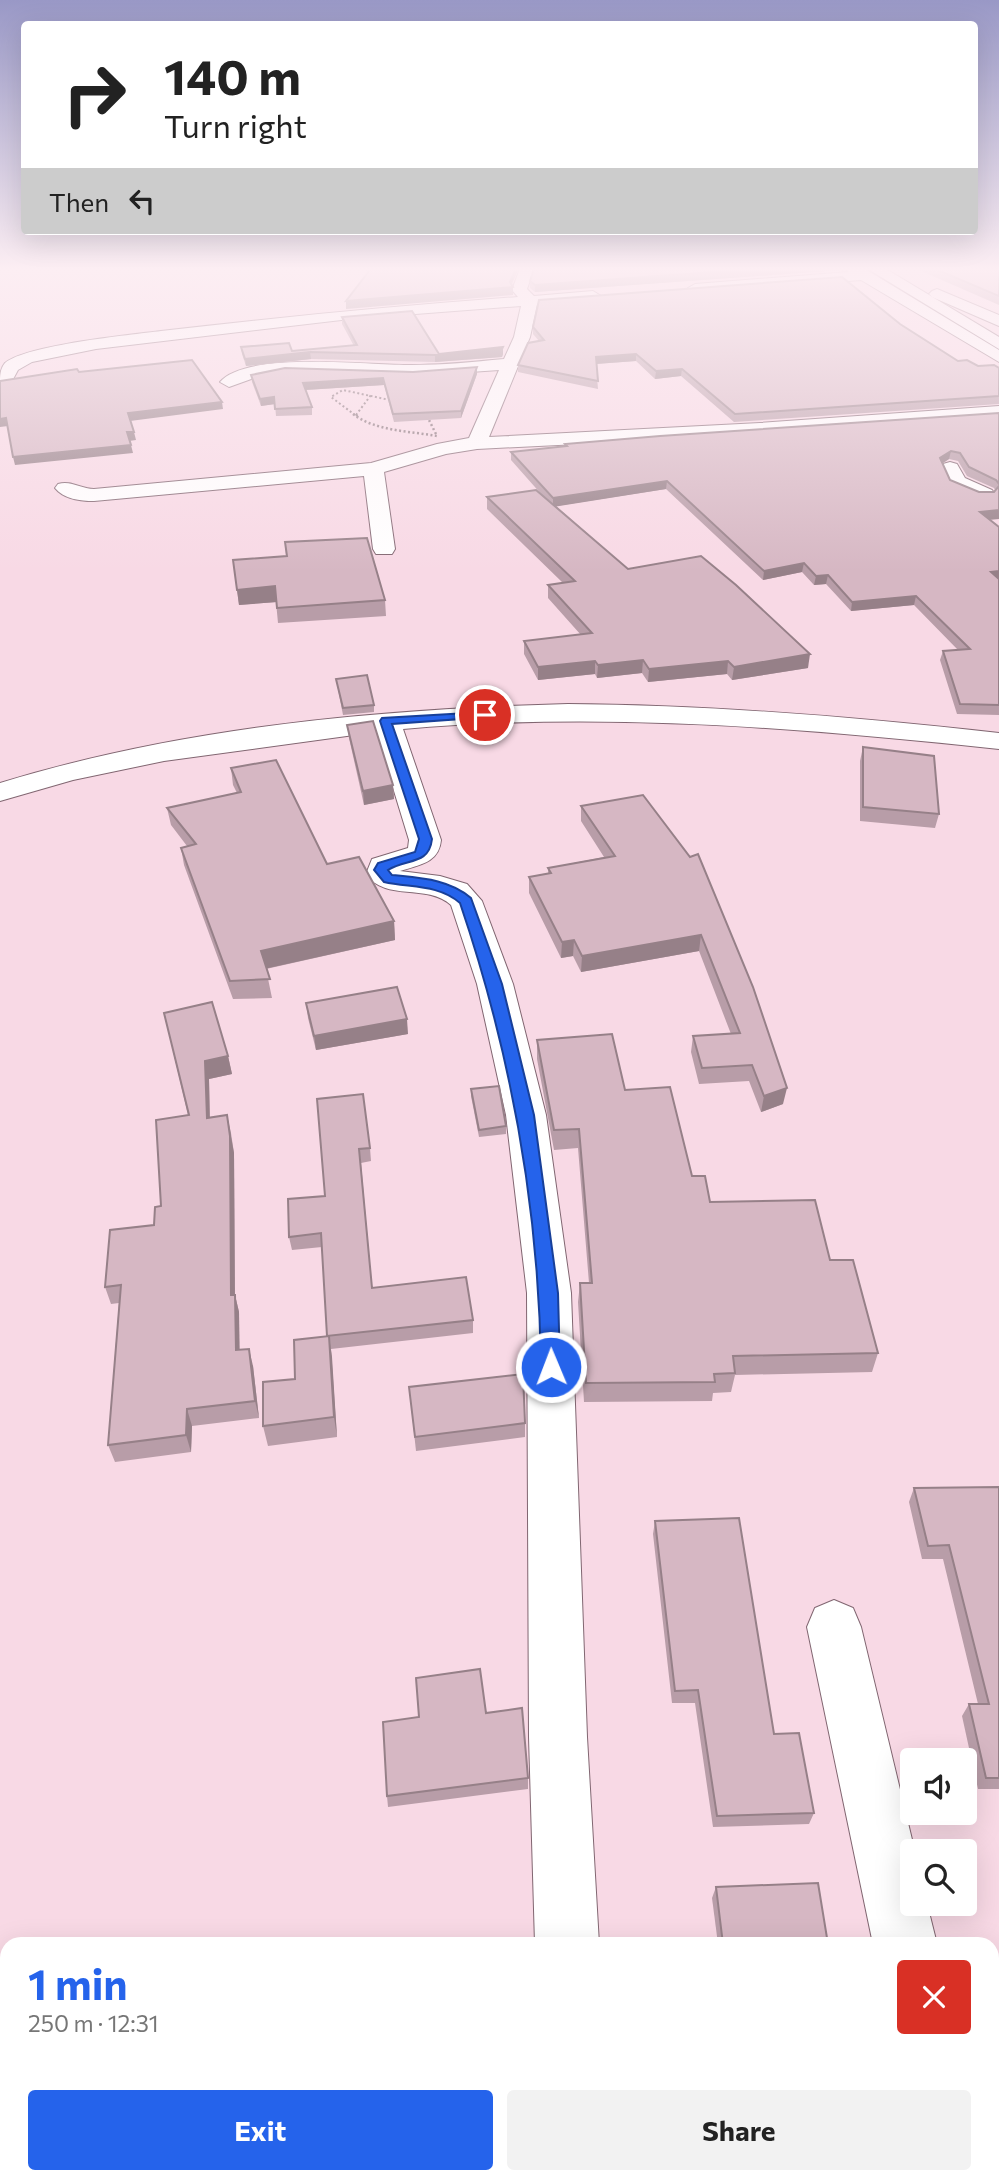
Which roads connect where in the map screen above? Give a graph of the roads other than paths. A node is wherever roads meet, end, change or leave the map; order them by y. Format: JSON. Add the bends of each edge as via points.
{"nodes":[{"id":1,"x":11,"y":368,"type":"edge"},
{"id":2,"x":275,"y":368,"type":"edge"},
{"id":3,"x":371,"y":368,"type":"edge"},
{"id":4,"x":443,"y":368,"type":"edge"},
{"id":5,"x":508,"y":368,"type":"edge"},
{"id":6,"x":5,"y":379,"type":"edge"},
{"id":7,"x":229,"y":382,"type":"dead end"},
{"id":8,"x":999,"y":412,"type":"edge"},
{"id":9,"x":477,"y":443,"type":"junction"},
{"id":10,"x":950,"y":468,"type":"edge"},
{"id":11,"x":373,"y":469,"type":"junction"},
{"id":12,"x":65,"y":488,"type":"dead end"},
{"id":13,"x":992,"y":498,"type":"edge"},
{"id":14,"x":384,"y":549,"type":"dead end"},
{"id":15,"x":386,"y":721,"type":"junction"},
{"id":16,"x":999,"y":741,"type":"edge"},
{"id":17,"x":0,"y":792,"type":"edge"},
{"id":18,"x":834,"y":1627,"type":"dead end"},
{"id":19,"x":567,"y":1937,"type":"edge"},
{"id":20,"x":903,"y":1937,"type":"edge"}],
"edges":[{"from":1,"to":6,"type":"main road"},
{"from":2,"to":7,"type":"main road"},
{"from":3,"to":4,"type":"main road"},
{"from":5,"to":9,"type":"main road"},
{"from":8,"to":9,"type":"main road"},
{"from":9,"to":11,"type":"main road"},
{"from":10,"to":13,"type":"main road","via":[[956,482]]},
{"from":11,"to":12,"type":"main road","via":[[94,495]]},
{"from":11,"to":14,"type":"main road"},
{"from":15,"to":16,"type":"main road","via":[[618,713],[753,719]]},
{"from":15,"to":17,"type":"main road","via":[[130,758]]},
{"from":15,"to":19,"type":"main road","via":[[425,839],[419,855],[383,866],[382,874],[388,879],[440,886],[466,901],[495,984],[526,1115],[549,1293]]},
{"from":18,"to":20,"type":"main road"}]}
